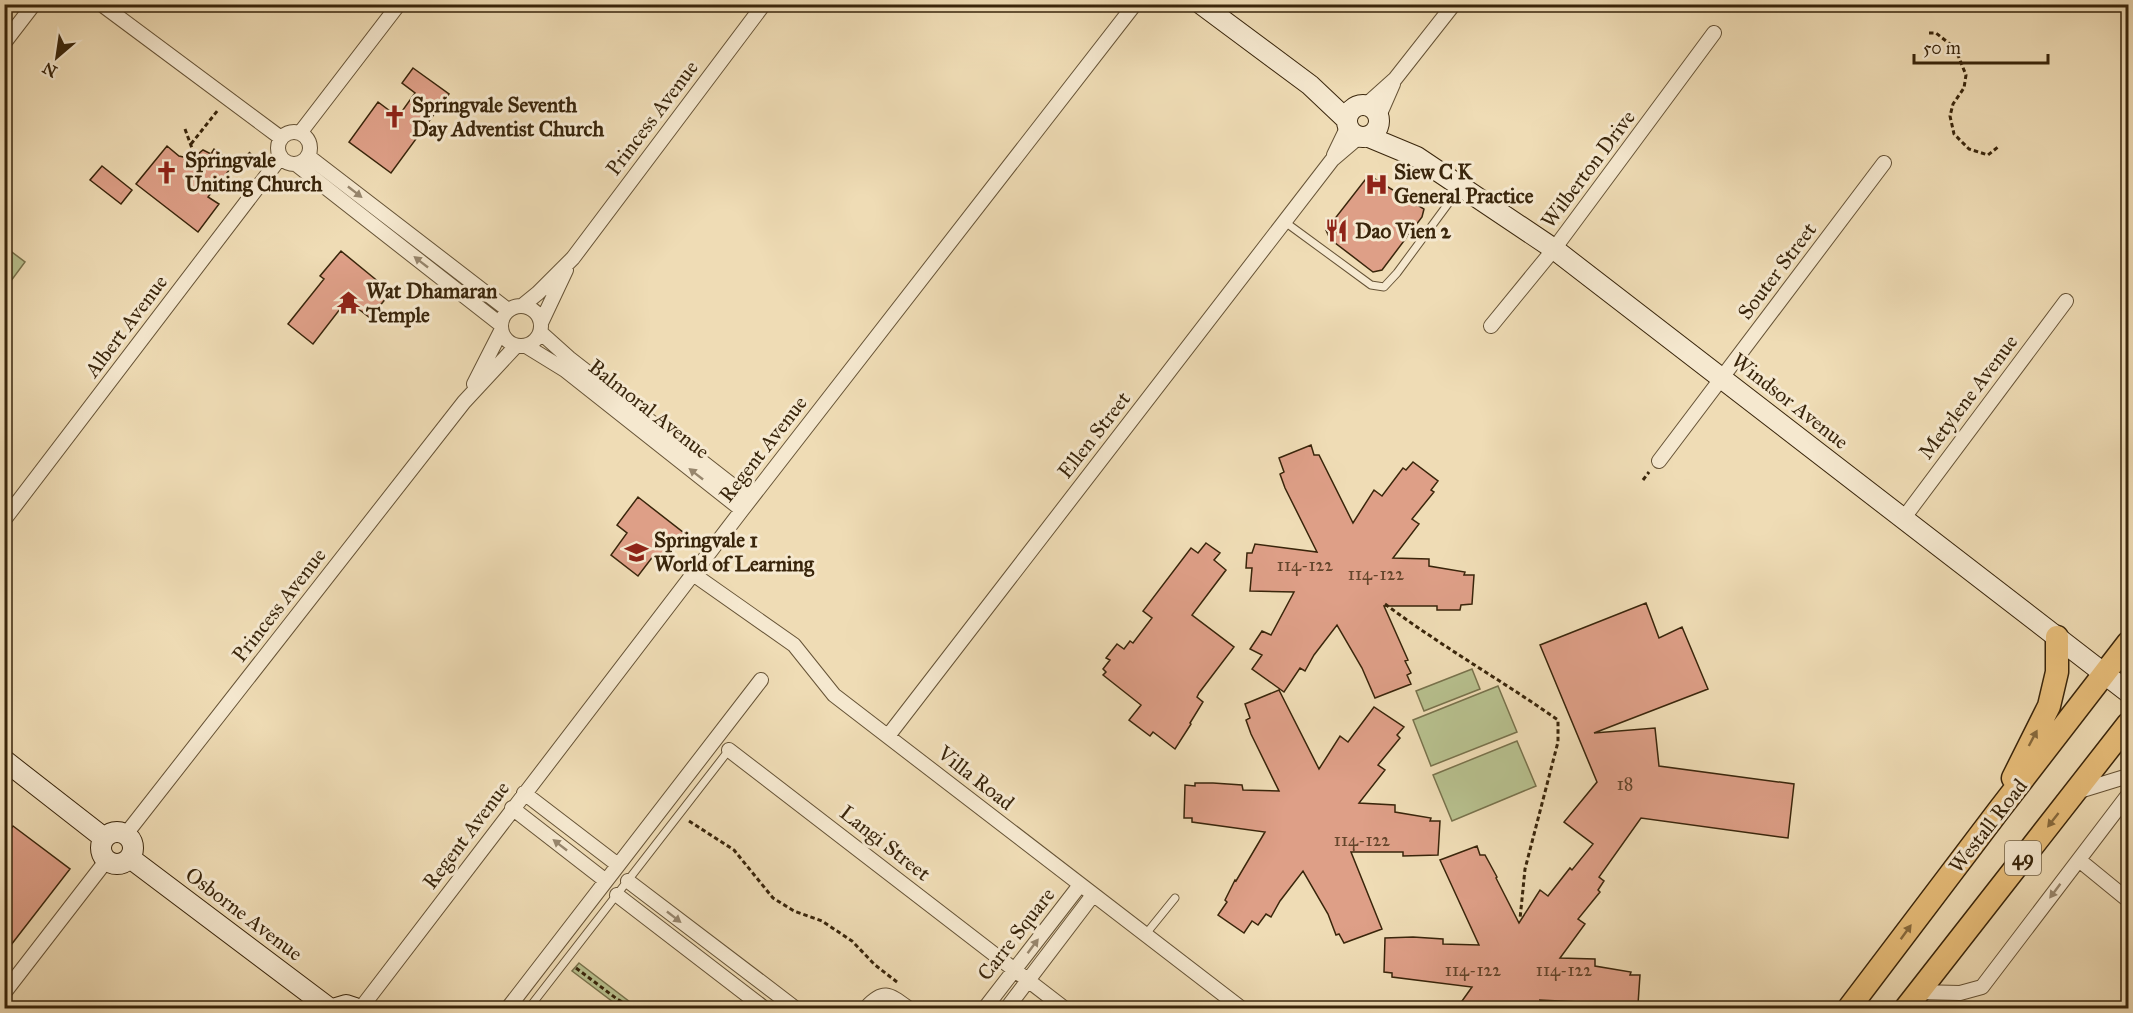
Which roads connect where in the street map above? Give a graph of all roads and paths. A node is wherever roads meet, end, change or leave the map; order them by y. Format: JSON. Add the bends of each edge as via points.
{"nodes":[{"id":1,"x":34,"y":4,"type":"edge"},
{"id":2,"x":101,"y":4,"type":"edge"},
{"id":3,"x":399,"y":4,"type":"edge"},
{"id":4,"x":764,"y":4,"type":"edge"},
{"id":5,"x":1135,"y":4,"type":"edge"},
{"id":6,"x":1201,"y":4,"type":"edge"},
{"id":7,"x":1454,"y":4,"type":"edge"},
{"id":8,"x":1714,"y":33,"type":"dead end"},
{"id":9,"x":1929,"y":33,"type":"dead end"},
{"id":10,"x":4,"y":43,"type":"edge"},
{"id":11,"x":227,"y":98,"type":"junction"},
{"id":12,"x":1363,"y":121,"type":"junction"},
{"id":13,"x":185,"y":129,"type":"dead end"},
{"id":14,"x":300,"y":133,"type":"junction"},
{"id":15,"x":281,"y":138,"type":"junction"},
{"id":16,"x":191,"y":144,"type":"junction"},
{"id":17,"x":1998,"y":147,"type":"dead end"},
{"id":18,"x":251,"y":152,"type":"dead end"},
{"id":19,"x":194,"y":154,"type":"dead end"},
{"id":20,"x":280,"y":158,"type":"junction"},
{"id":21,"x":234,"y":160,"type":"dead end"},
{"id":22,"x":303,"y":160,"type":"junction"},
{"id":23,"x":1884,"y":163,"type":"dead end"},
{"id":24,"x":1461,"y":186,"type":"junction"},
{"id":25,"x":1286,"y":222,"type":"junction"},
{"id":26,"x":1554,"y":249,"type":"junction"},
{"id":27,"x":573,"y":258,"type":"junction"},
{"id":28,"x":2066,"y":301,"type":"dead end"},
{"id":29,"x":522,"y":306,"type":"junction"},
{"id":30,"x":508,"y":310,"type":"junction"},
{"id":31,"x":1491,"y":326,"type":"dead end"},
{"id":32,"x":541,"y":327,"type":"junction"},
{"id":33,"x":500,"y":328,"type":"junction"},
{"id":34,"x":521,"y":346,"type":"junction"},
{"id":35,"x":1722,"y":378,"type":"junction"},
{"id":36,"x":464,"y":402,"type":"junction"},
{"id":37,"x":1659,"y":461,"type":"dead end"},
{"id":38,"x":746,"y":505,"type":"junction"},
{"id":39,"x":1903,"y":519,"type":"junction"},
{"id":40,"x":4,"y":520,"type":"edge"},
{"id":41,"x":693,"y":574,"type":"junction"},
{"id":42,"x":1385,"y":604,"type":"dead end"},
{"id":43,"x":2057,"y":637,"type":"junction"},
{"id":44,"x":2128,"y":644,"type":"edge"},
{"id":45,"x":2105,"y":674,"type":"junction"},
{"id":46,"x":761,"y":680,"type":"dead end"},
{"id":47,"x":2128,"y":692,"type":"edge"},
{"id":48,"x":2128,"y":724,"type":"edge"},
{"id":49,"x":888,"y":736,"type":"junction"},
{"id":50,"x":729,"y":750,"type":"joint"},
{"id":51,"x":4,"y":760,"type":"edge"},
{"id":52,"x":2128,"y":776,"type":"edge"},
{"id":53,"x":2075,"y":792,"type":"junction"},
{"id":54,"x":524,"y":793,"type":"junction"},
{"id":55,"x":2128,"y":795,"type":"edge"},
{"id":56,"x":512,"y":808,"type":"junction"},
{"id":57,"x":1999,"y":810,"type":"junction"},
{"id":58,"x":678,"y":815,"type":"junction"},
{"id":59,"x":126,"y":834,"type":"junction"},
{"id":60,"x":104,"y":838,"type":"junction"},
{"id":61,"x":130,"y":858,"type":"junction"},
{"id":62,"x":2079,"y":860,"type":"junction"},
{"id":63,"x":106,"y":861,"type":"junction"},
{"id":64,"x":618,"y":865,"type":"junction"},
{"id":65,"x":606,"y":880,"type":"junction"},
{"id":66,"x":628,"y":881,"type":"junction"},
{"id":67,"x":1080,"y":885,"type":"junction"},
{"id":68,"x":617,"y":895,"type":"junction"},
{"id":69,"x":1093,"y":895,"type":"junction"},
{"id":70,"x":1175,"y":898,"type":"dead end"},
{"id":71,"x":2128,"y":900,"type":"edge"},
{"id":72,"x":1520,"y":920,"type":"dead end"},
{"id":73,"x":1145,"y":935,"type":"junction"},
{"id":74,"x":566,"y":960,"type":"junction"},
{"id":75,"x":730,"y":960,"type":"junction"},
{"id":76,"x":1015,"y":970,"type":"junction"},
{"id":77,"x":719,"y":974,"type":"junction"},
{"id":78,"x":1028,"y":981,"type":"junction"},
{"id":79,"x":903,"y":987,"type":"dead end"},
{"id":80,"x":4,"y":993,"type":"edge"},
{"id":81,"x":1912,"y":1000,"type":"edge"},
{"id":82,"x":922,"y":1001,"type":"dead end"},
{"id":83,"x":329,"y":1008,"type":"edge"},
{"id":84,"x":336,"y":1008,"type":"edge"},
{"id":85,"x":355,"y":1008,"type":"edge"},
{"id":86,"x":361,"y":1008,"type":"edge"},
{"id":87,"x":508,"y":1008,"type":"edge"},
{"id":88,"x":529,"y":1008,"type":"edge"},
{"id":89,"x":633,"y":1008,"type":"edge"},
{"id":90,"x":764,"y":1008,"type":"edge"},
{"id":91,"x":795,"y":1008,"type":"edge"},
{"id":92,"x":866,"y":1008,"type":"edge"},
{"id":93,"x":908,"y":1008,"type":"edge"},
{"id":94,"x":931,"y":1008,"type":"edge"},
{"id":95,"x":985,"y":1008,"type":"edge"},
{"id":96,"x":1007,"y":1008,"type":"edge"},
{"id":97,"x":1064,"y":1008,"type":"edge"},
{"id":98,"x":1241,"y":1008,"type":"edge"},
{"id":99,"x":1850,"y":1008,"type":"edge"}],
"edges":[{"from":1,"to":10,"type":"street"},
{"from":2,"to":11,"type":"street"},
{"from":3,"to":14,"type":"street"},
{"from":4,"to":27,"type":"street","name":"Princess Avenue"},
{"from":5,"to":38,"type":"street","name":"Regent Avenue"},
{"from":6,"to":12,"type":"street","name":"Windsor Avenue"},
{"from":7,"to":12,"type":"street","name":"Ellen Street"},
{"from":8,"to":26,"type":"street","name":"Wilberton Drive"},
{"from":9,"to":17,"type":"path","via":[[1936,33],[1955,48],[1966,75],[1950,116],[1954,134],[1969,148],[1988,155]]},
{"from":11,"to":15,"type":"street"},
{"from":11,"to":16,"type":"path"},
{"from":12,"to":24,"type":"street","name":"Windsor Avenue"},
{"from":12,"to":25,"type":"street","name":"Ellen Street"},
{"from":13,"to":16,"type":"path"},
{"from":14,"to":15,"type":"street","via":[[290,132]]},
{"from":14,"to":22,"type":"street","via":[[309,142]]},
{"from":15,"to":20,"type":"street","via":[[277,148]]},
{"from":16,"to":19,"type":"path"},
{"from":18,"to":21,"type":"path","via":[[241,161]]},
{"from":20,"to":22,"type":"street","via":[[288,164]]},
{"from":20,"to":40,"type":"street","name":"Albert Avenue"},
{"from":22,"to":30,"type":"street","one_way":true},
{"from":33,"to":22,"type":"street","one_way":true},
{"from":23,"to":35,"type":"street","name":"Souter Street"},
{"from":24,"to":25,"type":"lane","via":[[1384,287],[1371,285]]},
{"from":24,"to":26,"type":"street","name":"Windsor Avenue"},
{"from":25,"to":49,"type":"street","name":"Ellen Street"},
{"from":26,"to":31,"type":"street","name":"Wilberton Drive"},
{"from":26,"to":35,"type":"street","name":"Windsor Avenue"},
{"from":27,"to":29,"type":"street","name":"Princess Avenue"},
{"from":27,"to":32,"type":"street","name":"Princess Avenue"},
{"from":28,"to":39,"type":"street","name":"Metylene Avenue"},
{"from":29,"to":30,"type":"street"},
{"from":29,"to":32,"type":"street","via":[[535,311]]},
{"from":30,"to":33,"type":"street"},
{"from":32,"to":34,"type":"street","via":[[535,341]]},
{"from":32,"to":38,"type":"street","name":"Balmoral Avenue","via":[[569,358]]},
{"from":33,"to":34,"type":"street","via":[[506,341]]},
{"from":33,"to":36,"type":"street","name":"Princess Avenue"},
{"from":34,"to":36,"type":"street","name":"Princess Avenue"},
{"from":38,"to":34,"type":"street","name":"Balmoral Avenue","one_way":true,"via":[[566,370]]},
{"from":35,"to":37,"type":"street","name":"Souter Street"},
{"from":35,"to":39,"type":"street","name":"Windsor Avenue"},
{"from":36,"to":59,"type":"street","name":"Princess Avenue"},
{"from":38,"to":41,"type":"street","name":"Regent Avenue"},
{"from":39,"to":43,"type":"street","name":"Windsor Avenue"},
{"from":41,"to":49,"type":"street","name":"Villa Road","via":[[794,645],[834,695]]},
{"from":41,"to":54,"type":"street","name":"Regent Avenue"},
{"from":42,"to":72,"type":"path","via":[[1445,648],[1558,720],[1558,742],[1525,869]]},
{"from":43,"to":45,"type":"street","name":"Windsor Avenue"},
{"from":57,"to":43,"type":"main road","one_way":true,"via":[[2049,706],[2057,672]]},
{"from":44,"to":45,"type":"main road","name":"Westall Road","number":"49"},
{"from":45,"to":47,"type":"street","name":"Windsor Avenue"},
{"from":45,"to":57,"type":"main road","name":"Westall Road","number":"49"},
{"from":46,"to":64,"type":"street"},
{"from":48,"to":53,"type":"main road","number":"49"},
{"from":49,"to":67,"type":"street","name":"Villa Road"},
{"from":50,"to":58,"type":"lane"},
{"from":50,"to":76,"type":"street","name":"Langi Street"},
{"from":51,"to":60,"type":"street"},
{"from":52,"to":53,"type":"street"},
{"from":53,"to":81,"type":"main road","number":"49","one_way":true},
{"from":54,"to":56,"type":"street","name":"Regent Avenue"},
{"from":54,"to":64,"type":"street"},
{"from":55,"to":62,"type":"street"},
{"from":65,"to":56,"type":"street","one_way":true},
{"from":56,"to":86,"type":"street","name":"Regent Avenue"},
{"from":99,"to":57,"type":"main road","name":"Westall Road","number":"49","one_way":true},
{"from":58,"to":66,"type":"lane"},
{"from":58,"to":79,"type":"path","via":[[734,850],[773,898],[822,921],[852,941]]},
{"from":59,"to":60,"type":"street","via":[[112,832]]},
{"from":59,"to":61,"type":"street","via":[[133,844]]},
{"from":60,"to":63,"type":"street","via":[[100,848]]},
{"from":61,"to":63,"type":"street","via":[[117,865]]},
{"from":61,"to":83,"type":"street","name":"Osborne Avenue"},
{"from":62,"to":71,"type":"street"},
{"from":62,"to":81,"type":"street","one_way":true,"via":[[1982,987]]},
{"from":63,"to":80,"type":"street"},
{"from":64,"to":65,"type":"street"},
{"from":65,"to":87,"type":"street"},
{"from":66,"to":68,"type":"lane"},
{"from":66,"to":75,"type":"street","one_way":true},
{"from":67,"to":69,"type":"street","name":"Villa Road"},
{"from":76,"to":67,"type":"street","name":"Carre Square","one_way":true},
{"from":68,"to":74,"type":"lane"},
{"from":68,"to":77,"type":"street"},
{"from":69,"to":73,"type":"street","name":"Villa Road"},
{"from":69,"to":78,"type":"street","name":"Carre Square"},
{"from":70,"to":73,"type":"lane"},
{"from":73,"to":98,"type":"street","name":"Villa Road"},
{"from":74,"to":88,"type":"lane"},
{"from":74,"to":89,"type":"path"},
{"from":75,"to":77,"type":"street"},
{"from":75,"to":91,"type":"street"},
{"from":76,"to":78,"type":"street","name":"Langi Street"},
{"from":76,"to":95,"type":"street","name":"Carre Square"},
{"from":77,"to":90,"type":"street"},
{"from":78,"to":96,"type":"street","name":"Carre Square"},
{"from":78,"to":97,"type":"street","name":"Langi Street"},
{"from":82,"to":94,"type":"path"},
{"from":84,"to":85,"type":"street"},
{"from":92,"to":93,"type":"street","via":[[882,995]]}]}
